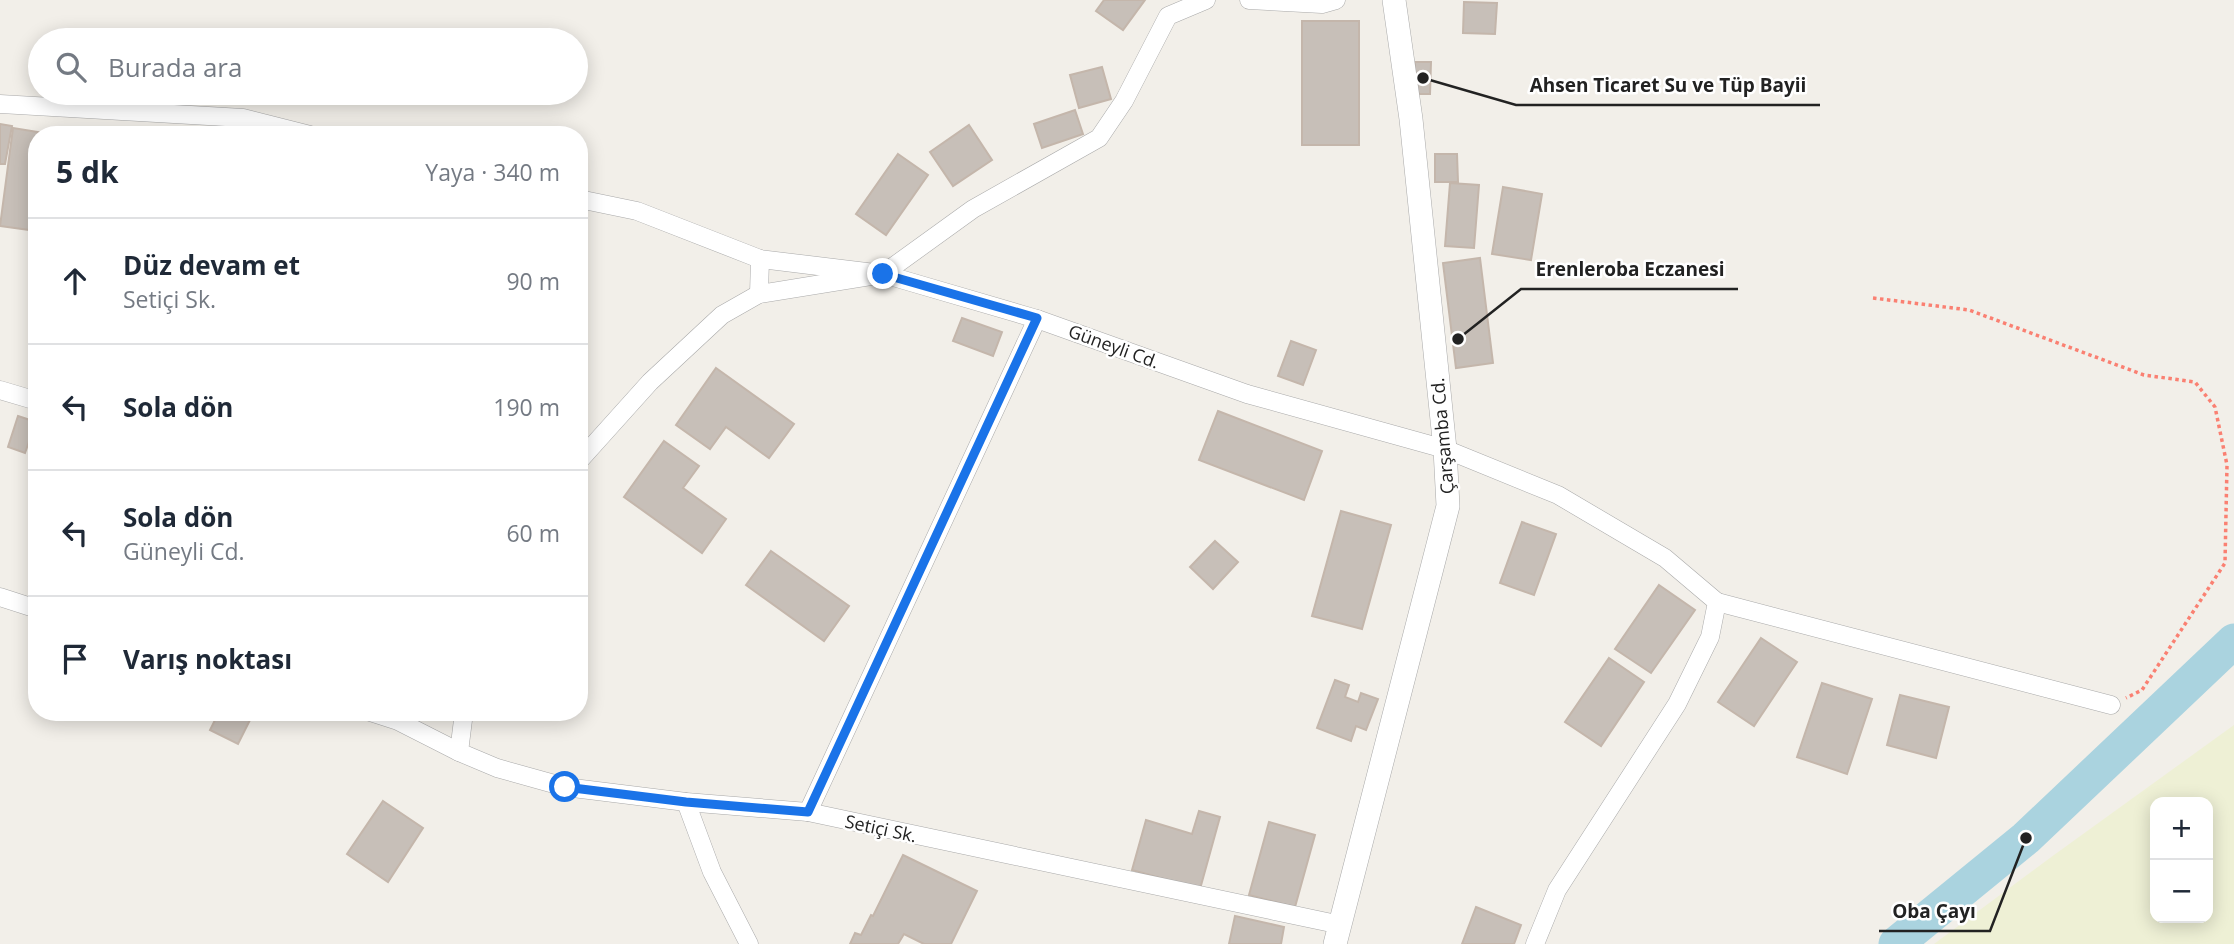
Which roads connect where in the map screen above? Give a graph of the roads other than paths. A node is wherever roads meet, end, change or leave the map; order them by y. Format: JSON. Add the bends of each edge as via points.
{"nodes":[{"id":1,"x":1206,"y":0,"type":"edge"},
{"id":2,"x":1249,"y":0,"type":"edge"},
{"id":3,"x":1336,"y":0,"type":"edge"},
{"id":4,"x":1394,"y":0,"type":"edge"},
{"id":5,"x":0,"y":104,"type":"edge"},
{"id":6,"x":275,"y":126,"type":"edge"},
{"id":7,"x":588,"y":201,"type":"edge"},
{"id":8,"x":760,"y":259,"type":"junction"},
{"id":9,"x":883,"y":274,"type":"junction"},
{"id":10,"x":759,"y":294,"type":"junction"},
{"id":11,"x":1037,"y":318,"type":"junction"},
{"id":12,"x":0,"y":390,"type":"edge"},
{"id":13,"x":28,"y":398,"type":"edge"},
{"id":14,"x":1445,"y":449,"type":"junction"},
{"id":15,"x":588,"y":451,"type":"edge"},
{"id":16,"x":0,"y":597,"type":"edge"},
{"id":17,"x":1717,"y":602,"type":"junction"},
{"id":18,"x":28,"y":606,"type":"edge"},
{"id":19,"x":2111,"y":705,"type":"road end"},
{"id":20,"x":400,"y":721,"type":"edge"},
{"id":21,"x":463,"y":721,"type":"edge"},
{"id":22,"x":459,"y":752,"type":"junction"},
{"id":23,"x":686,"y":802,"type":"junction"},
{"id":24,"x":808,"y":812,"type":"junction"},
{"id":25,"x":1338,"y":934,"type":"edge"},
{"id":26,"x":749,"y":944,"type":"edge"},
{"id":27,"x":1535,"y":944,"type":"edge"}],
"edges":[{"from":1,"to":9,"type":"street","via":[[1168,16],[1124,101],[1099,138],[973,209]]},
{"from":2,"to":3,"type":"street","via":[[1322,4]]},
{"from":4,"to":14,"type":"street","name":"Çarşamba Cd."},
{"from":5,"to":6,"type":"street","via":[[243,118]]},
{"from":7,"to":8,"type":"street","name":"Güneyli Cd.","via":[[637,211]]},
{"from":8,"to":9,"type":"street","name":"Güneyli Cd."},
{"from":8,"to":10,"type":"street"},
{"from":9,"to":10,"type":"street"},
{"from":9,"to":11,"type":"street","name":"Güneyli Cd."},
{"from":10,"to":15,"type":"street","via":[[722,314],[650,382]]},
{"from":11,"to":14,"type":"street","name":"Güneyli Cd.","via":[[1247,394]]},
{"from":11,"to":24,"type":"street"},
{"from":12,"to":13,"type":"street"},
{"from":14,"to":17,"type":"street","name":"Güneyli Cd.","via":[[1558,495],[1665,558]]},
{"from":14,"to":25,"type":"street","name":"Çarşamba Cd.","via":[[1448,506]]},
{"from":16,"to":18,"type":"street"},
{"from":17,"to":19,"type":"street"},
{"from":17,"to":27,"type":"street","via":[[1710,637],[1677,704],[1557,890]]},
{"from":20,"to":22,"type":"street","name":"Setiçi Sk."},
{"from":21,"to":22,"type":"street"},
{"from":22,"to":23,"type":"street","name":"Setiçi Sk.","via":[[565,787]]},
{"from":23,"to":24,"type":"street","name":"Setiçi Sk."},
{"from":23,"to":26,"type":"street","via":[[712,872]]},
{"from":24,"to":25,"type":"street","name":"Setiçi Sk."}]}
